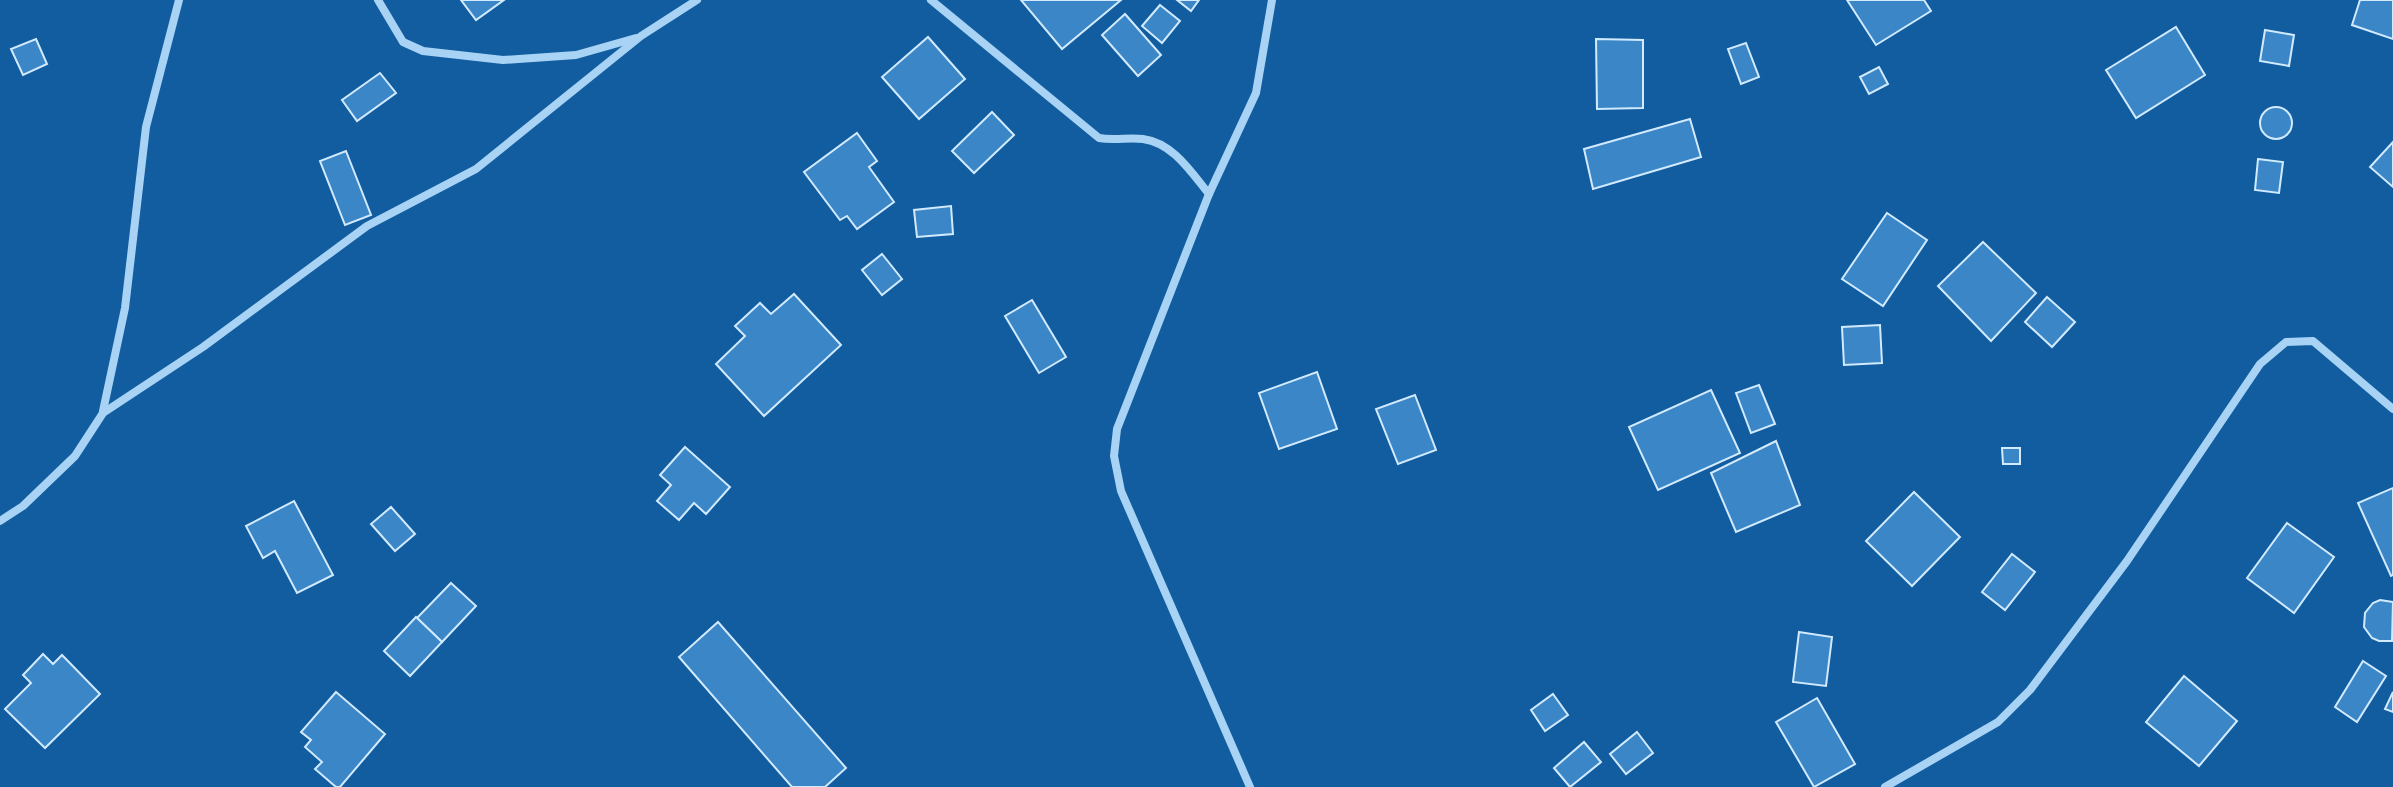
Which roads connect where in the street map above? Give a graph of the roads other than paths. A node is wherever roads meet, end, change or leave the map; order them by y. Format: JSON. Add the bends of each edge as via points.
{"nodes":[{"id":1,"x":179,"y":0,"type":"edge"},
{"id":2,"x":378,"y":0,"type":"edge"},
{"id":3,"x":697,"y":0,"type":"edge"},
{"id":4,"x":931,"y":0,"type":"edge"},
{"id":5,"x":1272,"y":0,"type":"edge"},
{"id":6,"x":641,"y":36,"type":"junction"},
{"id":7,"x":1209,"y":194,"type":"junction"},
{"id":8,"x":2393,"y":409,"type":"edge"},
{"id":9,"x":103,"y":413,"type":"junction"},
{"id":10,"x":0,"y":521,"type":"edge"},
{"id":11,"x":1250,"y":787,"type":"edge"},
{"id":12,"x":1885,"y":787,"type":"edge"}],
"edges":[{"from":1,"to":9,"type":"street","via":[[146,127],[125,308]]},
{"from":2,"to":6,"type":"street","via":[[403,42],[423,51],[503,60],[576,55]]},
{"from":3,"to":6,"type":"street"},
{"from":4,"to":7,"type":"street","via":[[1099,138],[1158,143],[1183,161]]},
{"from":5,"to":7,"type":"street","via":[[1256,93]]},
{"from":6,"to":9,"type":"street","via":[[476,169],[349,238],[203,347]]},
{"from":7,"to":11,"type":"street","via":[[1117,429],[1114,456],[1121,491]]},
{"from":8,"to":12,"type":"street","via":[[2313,341],[2286,342],[2260,364],[2127,561],[2030,690],[1998,722]]},
{"from":9,"to":10,"type":"street","via":[[75,456]]}]}
